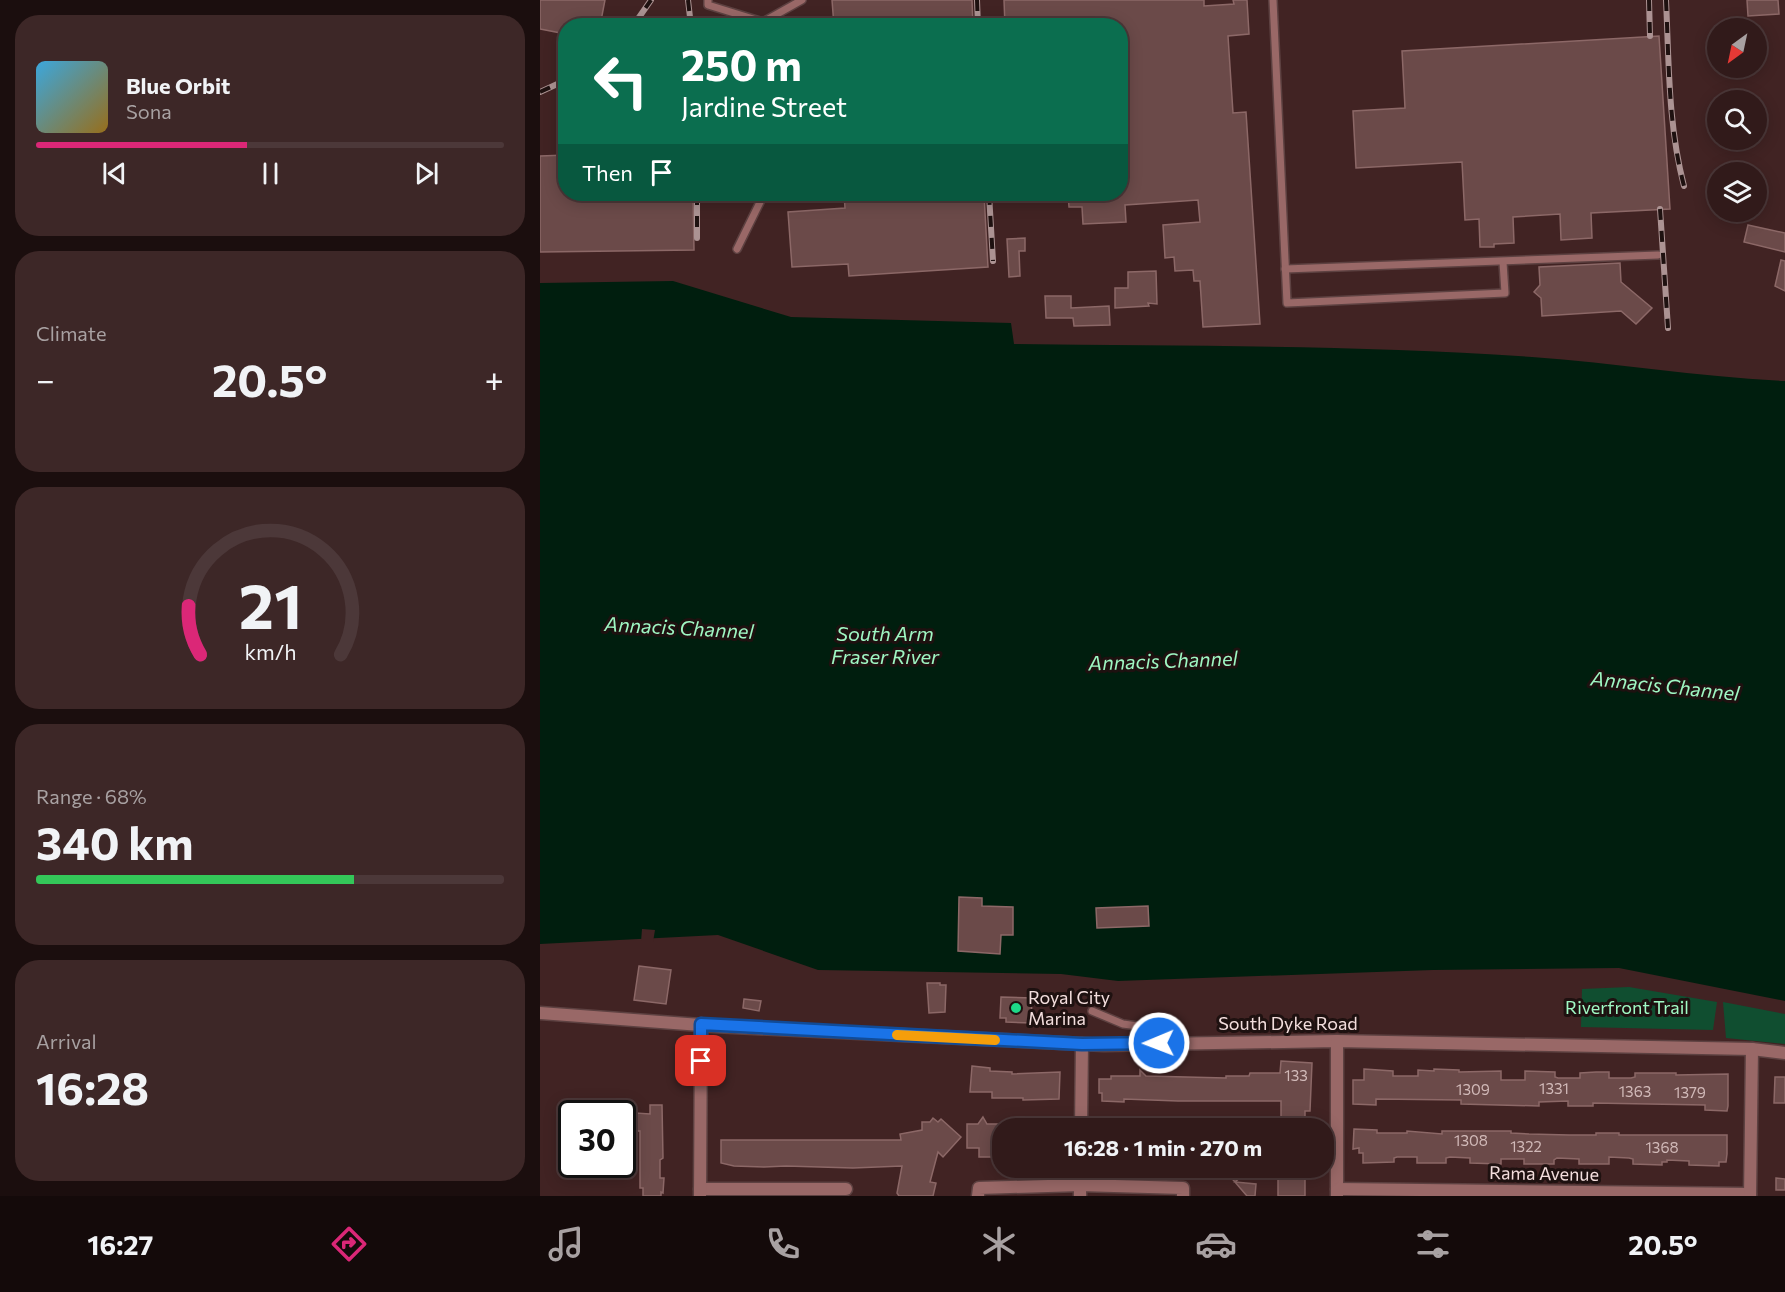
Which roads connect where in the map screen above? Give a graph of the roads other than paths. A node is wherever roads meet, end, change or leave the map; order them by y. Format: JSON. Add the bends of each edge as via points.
{"nodes":[{"id":1,"x":708,"y":0,"type":"edge"},
{"id":2,"x":802,"y":0,"type":"edge"},
{"id":3,"x":1273,"y":0,"type":"edge"},
{"id":4,"x":746,"y":18,"type":"edge"},
{"id":5,"x":773,"y":18,"type":"edge"},
{"id":6,"x":761,"y":201,"type":"edge"},
{"id":7,"x":737,"y":249,"type":"dead end"},
{"id":8,"x":1658,"y":255,"type":"dead end"},
{"id":9,"x":1503,"y":262,"type":"junction"},
{"id":10,"x":1285,"y":269,"type":"junction"},
{"id":11,"x":1092,"y":1011,"type":"dead end"},
{"id":12,"x":540,"y":1013,"type":"edge"},
{"id":13,"x":701,"y":1024,"type":"junction"},
{"id":14,"x":1337,"y":1041,"type":"junction"},
{"id":15,"x":1159,"y":1043,"type":"junction"},
{"id":16,"x":1082,"y":1044,"type":"junction"},
{"id":17,"x":1752,"y":1049,"type":"junction"},
{"id":18,"x":1785,"y":1053,"type":"edge"},
{"id":19,"x":1081,"y":1118,"type":"edge"},
{"id":20,"x":846,"y":1189,"type":"dead end"},
{"id":21,"x":1080,"y":1191,"type":"edge"},
{"id":22,"x":757,"y":1192,"type":"edge"},
{"id":23,"x":700,"y":1193,"type":"edge"},
{"id":24,"x":1337,"y":1193,"type":"edge"},
{"id":25,"x":1750,"y":1195,"type":"edge"},
{"id":26,"x":978,"y":1196,"type":"edge"},
{"id":27,"x":1183,"y":1196,"type":"edge"}],
"edges":[{"from":1,"to":4,"type":"lane","via":[[708,4]]},
{"from":2,"to":5,"type":"lane"},
{"from":3,"to":10,"type":"lane"},
{"from":6,"to":7,"type":"lane"},
{"from":8,"to":9,"type":"lane"},
{"from":9,"to":10,"type":"lane"},
{"from":9,"to":10,"type":"lane","via":[[1505,293],[1287,303]]},
{"from":11,"to":15,"type":"lane","via":[[1123,1024],[1152,1028]]},
{"from":12,"to":13,"type":"street","name":"South Dyke Road"},
{"from":13,"to":16,"type":"street","name":"South Dyke Road"},
{"from":13,"to":23,"type":"street"},
{"from":14,"to":15,"type":"street","name":"South Dyke Road"},
{"from":14,"to":17,"type":"street","name":"South Dyke Road"},
{"from":14,"to":24,"type":"street"},
{"from":15,"to":16,"type":"street","name":"South Dyke Road"},
{"from":16,"to":19,"type":"street"},
{"from":17,"to":18,"type":"street","name":"South Dyke Road"},
{"from":17,"to":25,"type":"street"},
{"from":20,"to":22,"type":"street"},
{"from":21,"to":26,"type":"street","via":[[979,1188]]},
{"from":21,"to":27,"type":"street","via":[[1183,1188]]},
{"from":22,"to":23,"type":"street"},
{"from":24,"to":25,"type":"street","name":"Rama Avenue"}]}
